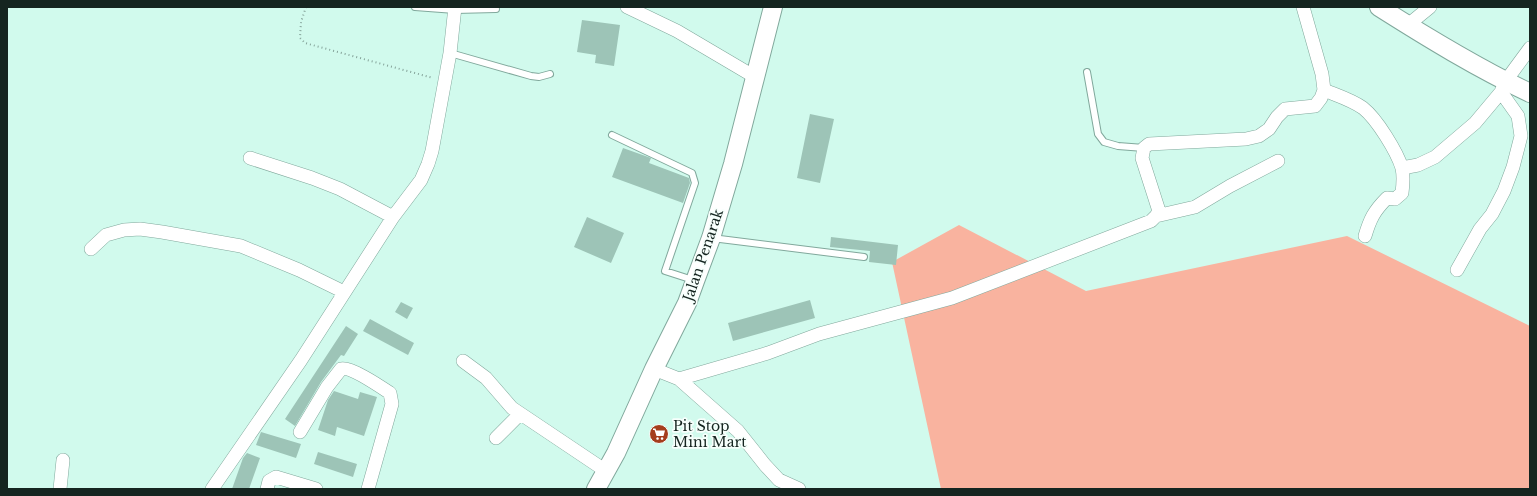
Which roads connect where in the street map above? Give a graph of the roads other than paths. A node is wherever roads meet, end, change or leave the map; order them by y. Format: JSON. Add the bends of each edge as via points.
{"nodes":[{"id":1,"x":415,"y":7,"type":"edge"},
{"id":2,"x":627,"y":7,"type":"edge"},
{"id":3,"x":772,"y":7,"type":"edge"},
{"id":4,"x":1303,"y":7,"type":"edge"},
{"id":5,"x":1379,"y":7,"type":"edge"},
{"id":6,"x":1430,"y":7,"type":"edge"},
{"id":7,"x":455,"y":8,"type":"edge"},
{"id":8,"x":496,"y":9,"type":"dead end"},
{"id":9,"x":1408,"y":25,"type":"junction"},
{"id":10,"x":1530,"y":48,"type":"edge"},
{"id":11,"x":450,"y":53,"type":"junction"},
{"id":12,"x":1087,"y":72,"type":"dead end"},
{"id":13,"x":550,"y":74,"type":"dead end"},
{"id":14,"x":754,"y":77,"type":"junction"},
{"id":15,"x":1503,"y":87,"type":"junction"},
{"id":16,"x":1324,"y":90,"type":"junction"},
{"id":17,"x":1530,"y":93,"type":"edge"},
{"id":18,"x":612,"y":136,"type":"dead end"},
{"id":19,"x":1144,"y":148,"type":"junction"},
{"id":20,"x":250,"y":158,"type":"dead end"},
{"id":21,"x":1278,"y":161,"type":"dead end"},
{"id":22,"x":1402,"y":168,"type":"junction"},
{"id":23,"x":1156,"y":216,"type":"junction"},
{"id":24,"x":393,"y":217,"type":"junction"},
{"id":25,"x":1365,"y":236,"type":"dead end"},
{"id":26,"x":711,"y":238,"type":"junction"},
{"id":27,"x":91,"y":249,"type":"dead end"},
{"id":28,"x":864,"y":257,"type":"dead end"},
{"id":29,"x":1457,"y":270,"type":"dead end"},
{"id":30,"x":695,"y":281,"type":"junction"},
{"id":31,"x":344,"y":292,"type":"junction"},
{"id":32,"x":463,"y":361,"type":"dead end"},
{"id":33,"x":654,"y":369,"type":"junction"},
{"id":34,"x":679,"y":379,"type":"junction"},
{"id":35,"x":520,"y":414,"type":"junction"},
{"id":36,"x":300,"y":432,"type":"dead end"},
{"id":37,"x":496,"y":438,"type":"dead end"},
{"id":38,"x":63,"y":460,"type":"dead end"},
{"id":39,"x":606,"y":471,"type":"junction"},
{"id":40,"x":60,"y":489,"type":"edge"},
{"id":41,"x":212,"y":489,"type":"edge"},
{"id":42,"x":267,"y":489,"type":"edge"},
{"id":43,"x":316,"y":489,"type":"edge"},
{"id":44,"x":368,"y":489,"type":"edge"},
{"id":45,"x":596,"y":489,"type":"edge"},
{"id":46,"x":799,"y":489,"type":"edge"}],
"edges":[{"from":1,"to":7,"type":"lane"},
{"from":2,"to":14,"type":"street","via":[[677,32]]},
{"from":3,"to":14,"type":"street","name":"Jalan Penarak"},
{"from":4,"to":16,"type":"street"},
{"from":5,"to":9,"type":"street"},
{"from":6,"to":9,"type":"street"},
{"from":7,"to":8,"type":"lane"},
{"from":7,"to":11,"type":"street"},
{"from":9,"to":15,"type":"street"},
{"from":10,"to":15,"type":"street"},
{"from":11,"to":13,"type":"lane","via":[[531,76]]},
{"from":11,"to":24,"type":"street","via":[[428,164],[421,180]]},
{"from":12,"to":19,"type":"lane","via":[[1098,134],[1104,142]]},
{"from":14,"to":26,"type":"street","name":"Jalan Penarak","via":[[733,164]]},
{"from":15,"to":17,"type":"street"},
{"from":15,"to":22,"type":"street","via":[[1475,123],[1435,156],[1418,165]]},
{"from":15,"to":29,"type":"street","via":[[1518,116],[1521,136],[1504,191]]},
{"from":16,"to":19,"type":"street","via":[[1315,106],[1285,109],[1269,129],[1259,136],[1246,139],[1149,144]]},
{"from":16,"to":22,"type":"street","via":[[1363,108],[1374,119]]},
{"from":18,"to":30,"type":"lane","via":[[692,172],[695,183],[665,271]]},
{"from":19,"to":23,"type":"street","via":[[1142,158],[1159,211]]},
{"from":20,"to":24,"type":"street","via":[[340,189]]},
{"from":21,"to":23,"type":"street","via":[[1195,207]]},
{"from":22,"to":25,"type":"street","via":[[1402,193],[1395,199],[1387,198],[1378,207],[1370,219]]},
{"from":23,"to":34,"type":"street","via":[[1151,221],[952,298],[819,334],[768,353]]},
{"from":24,"to":31,"type":"street"},
{"from":26,"to":28,"type":"lane"},
{"from":26,"to":30,"type":"street","name":"Jalan Penarak"},
{"from":27,"to":31,"type":"street","via":[[106,235],[124,230],[140,229],[176,234],[241,246]]},
{"from":30,"to":33,"type":"street","name":"Jalan Penarak","via":[[687,303]]},
{"from":31,"to":41,"type":"street","via":[[301,360]]},
{"from":32,"to":35,"type":"street","via":[[486,378]]},
{"from":33,"to":34,"type":"street"},
{"from":33,"to":39,"type":"street","name":"Jalan Penarak"},
{"from":34,"to":46,"type":"street","via":[[738,431],[779,480]]},
{"from":35,"to":37,"type":"street"},
{"from":35,"to":39,"type":"street"},
{"from":36,"to":44,"type":"street","via":[[341,369],[347,369],[390,393],[392,404]]},
{"from":38,"to":40,"type":"street"},
{"from":39,"to":45,"type":"street","name":"Jalan Penarak"},
{"from":42,"to":43,"type":"street","via":[[269,481],[276,477]]}]}
